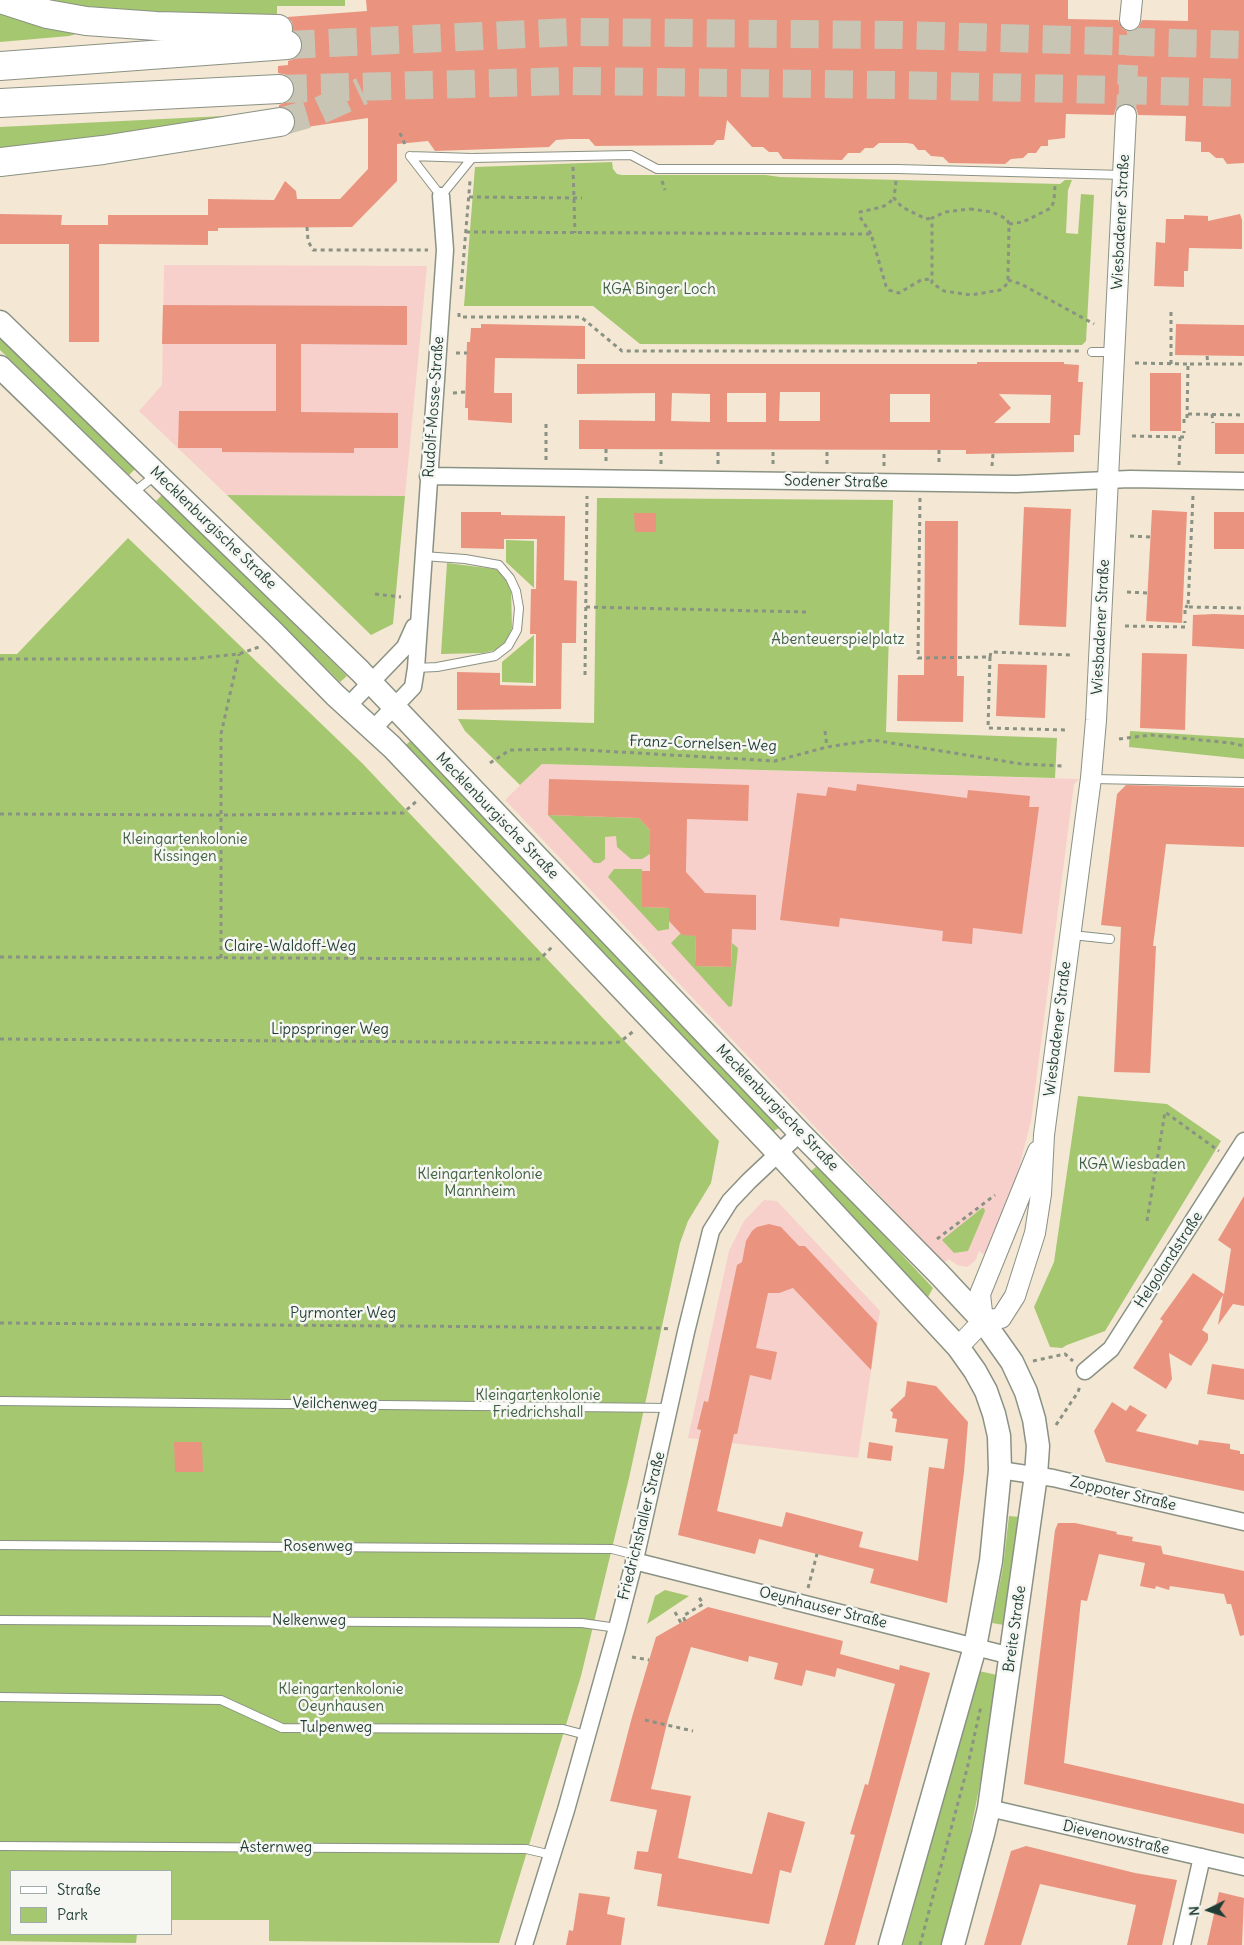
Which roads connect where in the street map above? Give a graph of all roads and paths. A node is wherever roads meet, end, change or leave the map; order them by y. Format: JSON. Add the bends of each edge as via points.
{"nodes":[{"id":1,"x":4,"y":0,"type":"edge"},
{"id":2,"x":0,"y":66,"type":"edge"},
{"id":3,"x":279,"y":89,"type":"tunnel mouth"},
{"id":4,"x":0,"y":104,"type":"edge"},
{"id":5,"x":1126,"y":115,"type":"tunnel mouth"},
{"id":6,"x":280,"y":122,"type":"tunnel mouth"},
{"id":7,"x":572,"y":156,"type":"junction"},
{"id":8,"x":472,"y":158,"type":"junction"},
{"id":9,"x":0,"y":162,"type":"edge"},
{"id":10,"x":897,"y":169,"type":"junction"},
{"id":11,"x":1056,"y":173,"type":"junction"},
{"id":12,"x":1123,"y":174,"type":"junction"},
{"id":13,"x":442,"y":196,"type":"junction"},
{"id":14,"x":574,"y":198,"type":"junction"},
{"id":15,"x":582,"y":198,"type":"dead end"},
{"id":16,"x":894,"y":198,"type":"junction"},
{"id":17,"x":932,"y":218,"type":"junction"},
{"id":18,"x":1008,"y":224,"type":"junction"},
{"id":19,"x":308,"y":228,"type":"dead end"},
{"id":20,"x":466,"y":232,"type":"junction"},
{"id":21,"x":574,"y":233,"type":"junction"},
{"id":22,"x":871,"y":234,"type":"junction"},
{"id":23,"x":431,"y":250,"type":"dead end"},
{"id":24,"x":931,"y":279,"type":"junction"},
{"id":25,"x":1008,"y":280,"type":"junction"},
{"id":26,"x":461,"y":298,"type":"dead end"},
{"id":27,"x":460,"y":307,"type":"dead end"},
{"id":28,"x":1171,"y":311,"type":"dead end"},
{"id":29,"x":0,"y":322,"type":"edge"},
{"id":30,"x":1094,"y":324,"type":"dead end"},
{"id":31,"x":1092,"y":352,"type":"joint"},
{"id":32,"x":1114,"y":352,"type":"junction"},
{"id":33,"x":456,"y":353,"type":"dead end"},
{"id":34,"x":466,"y":353,"type":"dead end"},
{"id":35,"x":1207,"y":356,"type":"dead end"},
{"id":36,"x":1135,"y":363,"type":"dead end"},
{"id":37,"x":1171,"y":364,"type":"junction"},
{"id":38,"x":1188,"y":364,"type":"junction"},
{"id":39,"x":1208,"y":364,"type":"junction"},
{"id":40,"x":1244,"y":364,"type":"edge"},
{"id":41,"x":0,"y":367,"type":"edge"},
{"id":42,"x":465,"y":392,"type":"dead end"},
{"id":43,"x":453,"y":393,"type":"dead end"},
{"id":44,"x":1188,"y":414,"type":"junction"},
{"id":45,"x":1212,"y":414,"type":"junction"},
{"id":46,"x":1244,"y":414,"type":"edge"},
{"id":47,"x":1184,"y":423,"type":"dead end"},
{"id":48,"x":1213,"y":423,"type":"dead end"},
{"id":49,"x":546,"y":424,"type":"dead end"},
{"id":50,"x":1184,"y":431,"type":"dead end"},
{"id":51,"x":1132,"y":436,"type":"dead end"},
{"id":52,"x":1180,"y":436,"type":"junction"},
{"id":53,"x":606,"y":449,"type":"dead end"},
{"id":54,"x":661,"y":449,"type":"dead end"},
{"id":55,"x":718,"y":449,"type":"dead end"},
{"id":56,"x":773,"y":450,"type":"dead end"},
{"id":57,"x":827,"y":450,"type":"dead end"},
{"id":58,"x":884,"y":450,"type":"dead end"},
{"id":59,"x":939,"y":450,"type":"dead end"},
{"id":60,"x":992,"y":454,"type":"dead end"},
{"id":61,"x":546,"y":464,"type":"dead end"},
{"id":62,"x":606,"y":464,"type":"dead end"},
{"id":63,"x":661,"y":465,"type":"dead end"},
{"id":64,"x":718,"y":465,"type":"dead end"},
{"id":65,"x":773,"y":465,"type":"dead end"},
{"id":66,"x":827,"y":466,"type":"dead end"},
{"id":67,"x":884,"y":466,"type":"dead end"},
{"id":68,"x":939,"y":466,"type":"dead end"},
{"id":69,"x":992,"y":466,"type":"dead end"},
{"id":70,"x":157,"y":474,"type":"junction"},
{"id":71,"x":428,"y":476,"type":"junction"},
{"id":72,"x":1108,"y":480,"type":"junction"},
{"id":73,"x":1187,"y":480,"type":"junction"},
{"id":74,"x":1244,"y":481,"type":"edge"},
{"id":75,"x":132,"y":494,"type":"junction"},
{"id":76,"x":587,"y":496,"type":"dead end"},
{"id":77,"x":920,"y":497,"type":"dead end"},
{"id":78,"x":1130,"y":536,"type":"dead end"},
{"id":79,"x":1150,"y":536,"type":"dead end"},
{"id":80,"x":422,"y":556,"type":"junction"},
{"id":81,"x":1127,"y":592,"type":"dead end"},
{"id":82,"x":1147,"y":593,"type":"dead end"},
{"id":83,"x":375,"y":594,"type":"dead end"},
{"id":84,"x":400,"y":597,"type":"dead end"},
{"id":85,"x":586,"y":607,"type":"junction"},
{"id":86,"x":1188,"y":607,"type":"junction"},
{"id":87,"x":1244,"y":608,"type":"edge"},
{"id":88,"x":806,"y":612,"type":"dead end"},
{"id":89,"x":1185,"y":614,"type":"dead end"},
{"id":90,"x":418,"y":618,"type":"junction"},
{"id":91,"x":1185,"y":621,"type":"dead end"},
{"id":92,"x":1125,"y":626,"type":"dead end"},
{"id":93,"x":253,"y":640,"type":"dead end"},
{"id":94,"x":260,"y":647,"type":"junction"},
{"id":95,"x":266,"y":652,"type":"dead end"},
{"id":96,"x":239,"y":654,"type":"junction"},
{"id":97,"x":1072,"y":655,"type":"dead end"},
{"id":98,"x":990,"y":657,"type":"junction"},
{"id":99,"x":0,"y":659,"type":"edge"},
{"id":100,"x":416,"y":668,"type":"junction"},
{"id":101,"x":585,"y":674,"type":"dead end"},
{"id":102,"x":371,"y":684,"type":"junction"},
{"id":103,"x":348,"y":706,"type":"junction"},
{"id":104,"x":394,"y":708,"type":"junction"},
{"id":105,"x":373,"y":730,"type":"junction"},
{"id":106,"x":1067,"y":730,"type":"dead end"},
{"id":107,"x":825,"y":731,"type":"dead end"},
{"id":108,"x":1119,"y":739,"type":"dead end"},
{"id":109,"x":1244,"y":746,"type":"edge"},
{"id":110,"x":827,"y":747,"type":"junction"},
{"id":111,"x":490,"y":763,"type":"dead end"},
{"id":112,"x":1064,"y":766,"type":"dead end"},
{"id":113,"x":1091,"y":778,"type":"junction"},
{"id":114,"x":1244,"y":782,"type":"edge"},
{"id":115,"x":420,"y":798,"type":"junction"},
{"id":116,"x":0,"y":814,"type":"edge"},
{"id":117,"x":221,"y":816,"type":"junction"},
{"id":118,"x":1070,"y":934,"type":"junction"},
{"id":119,"x":1110,"y":940,"type":"dead end"},
{"id":120,"x":562,"y":951,"type":"dead end"},
{"id":121,"x":0,"y":957,"type":"edge"},
{"id":122,"x":221,"y":958,"type":"junction"},
{"id":123,"x":627,"y":1024,"type":"dead end"},
{"id":124,"x":642,"y":1024,"type":"junction"},
{"id":125,"x":640,"y":1038,"type":"dead end"},
{"id":126,"x":0,"y":1039,"type":"edge"},
{"id":127,"x":800,"y":1133,"type":"junction"},
{"id":128,"x":1044,"y":1135,"type":"junction"},
{"id":129,"x":1244,"y":1142,"type":"edge"},
{"id":130,"x":778,"y":1153,"type":"junction"},
{"id":131,"x":1221,"y":1153,"type":"dead end"},
{"id":132,"x":995,"y":1195,"type":"dead end"},
{"id":133,"x":1147,"y":1220,"type":"dead end"},
{"id":134,"x":937,"y":1239,"type":"dead end"},
{"id":135,"x":983,"y":1321,"type":"junction"},
{"id":136,"x":0,"y":1323,"type":"edge"},
{"id":137,"x":686,"y":1332,"type":"junction"},
{"id":138,"x":958,"y":1347,"type":"junction"},
{"id":139,"x":1065,"y":1354,"type":"dead end"},
{"id":140,"x":1033,"y":1362,"type":"dead end"},
{"id":141,"x":1085,"y":1371,"type":"dead end"},
{"id":142,"x":1078,"y":1392,"type":"dead end"},
{"id":143,"x":0,"y":1401,"type":"edge"},
{"id":144,"x":670,"y":1408,"type":"junction"},
{"id":145,"x":1054,"y":1428,"type":"dead end"},
{"id":146,"x":1000,"y":1470,"type":"junction"},
{"id":147,"x":1036,"y":1475,"type":"junction"},
{"id":148,"x":1244,"y":1522,"type":"edge"},
{"id":149,"x":0,"y":1545,"type":"edge"},
{"id":150,"x":817,"y":1554,"type":"dead end"},
{"id":151,"x":635,"y":1558,"type":"junction"},
{"id":152,"x":808,"y":1588,"type":"dead end"},
{"id":153,"x":700,"y":1596,"type":"dead end"},
{"id":154,"x":675,"y":1612,"type":"dead end"},
{"id":155,"x":0,"y":1620,"type":"edge"},
{"id":156,"x":685,"y":1621,"type":"dead end"},
{"id":157,"x":681,"y":1623,"type":"dead end"},
{"id":158,"x":617,"y":1628,"type":"junction"},
{"id":159,"x":976,"y":1647,"type":"junction"},
{"id":160,"x":1011,"y":1656,"type":"junction"},
{"id":161,"x":632,"y":1657,"type":"dead end"},
{"id":162,"x":649,"y":1660,"type":"dead end"},
{"id":163,"x":0,"y":1698,"type":"edge"},
{"id":164,"x":982,"y":1702,"type":"dead end"},
{"id":165,"x":645,"y":1720,"type":"dead end"},
{"id":166,"x":693,"y":1731,"type":"dead end"},
{"id":167,"x":586,"y":1735,"type":"junction"},
{"id":168,"x":989,"y":1808,"type":"junction"},
{"id":169,"x":0,"y":1846,"type":"edge"},
{"id":170,"x":552,"y":1855,"type":"junction"},
{"id":171,"x":1202,"y":1857,"type":"junction"},
{"id":172,"x":1244,"y":1867,"type":"edge"},
{"id":173,"x":524,"y":1945,"type":"edge"},
{"id":174,"x":890,"y":1945,"type":"edge"},
{"id":175,"x":920,"y":1945,"type":"edge"},
{"id":176,"x":953,"y":1945,"type":"edge"},
{"id":177,"x":1182,"y":1945,"type":"edge"}],
"edges":[{"from":1,"to":2,"type":"highway","via":[[47,14],[86,21],[287,37]]},
{"from":3,"to":4,"type":"highway"},
{"from":5,"to":12,"type":"street","name":"Wiesbadener Straße"},
{"from":6,"to":9,"type":"highway","via":[[103,150]]},
{"from":7,"to":8,"type":"lane"},
{"from":7,"to":10,"type":"lane","via":[[631,155],[657,169]]},
{"from":7,"to":14,"type":"path"},
{"from":8,"to":13,"type":"lane"},
{"from":8,"to":13,"type":"lane","via":[[410,156]]},
{"from":10,"to":11,"type":"lane"},
{"from":10,"to":16,"type":"path"},
{"from":11,"to":12,"type":"lane"},
{"from":11,"to":18,"type":"path","via":[[1051,208],[1023,222]]},
{"from":12,"to":32,"type":"street","name":"Wiesbadener Straße"},
{"from":13,"to":71,"type":"street","name":"Rudolf-Mosse-Straße","via":[[445,250]]},
{"from":14,"to":15,"type":"path"},
{"from":14,"to":20,"type":"path","via":[[469,197]]},
{"from":14,"to":21,"type":"path"},
{"from":16,"to":17,"type":"path","via":[[902,207],[926,219]]},
{"from":16,"to":22,"type":"path","via":[[882,207],[860,212]]},
{"from":17,"to":18,"type":"path","via":[[945,212],[970,209],[1002,215]]},
{"from":17,"to":24,"type":"path"},
{"from":18,"to":25,"type":"path"},
{"from":19,"to":23,"type":"path","via":[[308,241],[313,250]]},
{"from":20,"to":21,"type":"path"},
{"from":20,"to":26,"type":"path"},
{"from":21,"to":22,"type":"path"},
{"from":22,"to":24,"type":"path","via":[[889,290],[898,293],[921,280]]},
{"from":24,"to":25,"type":"path","via":[[944,291],[971,295],[1000,290]]},
{"from":25,"to":30,"type":"path"},
{"from":27,"to":31,"type":"path","via":[[459,317],[581,317],[622,351]]},
{"from":28,"to":37,"type":"path"},
{"from":29,"to":70,"type":"main road","name":"Mecklenburgische Straße"},
{"from":31,"to":32,"type":"lane"},
{"from":32,"to":72,"type":"street","name":"Wiesbadener Straße"},
{"from":33,"to":34,"type":"path"},
{"from":35,"to":39,"type":"path"},
{"from":36,"to":37,"type":"path"},
{"from":37,"to":38,"type":"path"},
{"from":38,"to":39,"type":"path"},
{"from":38,"to":44,"type":"path"},
{"from":39,"to":40,"type":"path"},
{"from":41,"to":75,"type":"main road","name":"Mecklenburgische Straße"},
{"from":42,"to":43,"type":"path"},
{"from":44,"to":45,"type":"path"},
{"from":44,"to":47,"type":"path"},
{"from":45,"to":46,"type":"path"},
{"from":45,"to":48,"type":"path"},
{"from":49,"to":61,"type":"path"},
{"from":50,"to":52,"type":"path","via":[[1184,437]]},
{"from":51,"to":52,"type":"path"},
{"from":52,"to":73,"type":"path"},
{"from":53,"to":62,"type":"path"},
{"from":54,"to":63,"type":"path"},
{"from":55,"to":64,"type":"path"},
{"from":56,"to":65,"type":"path"},
{"from":57,"to":66,"type":"path"},
{"from":58,"to":67,"type":"path"},
{"from":59,"to":68,"type":"path"},
{"from":60,"to":69,"type":"path"},
{"from":70,"to":75,"type":"lane"},
{"from":70,"to":102,"type":"main road","name":"Mecklenburgische Straße"},
{"from":71,"to":72,"type":"street","name":"Sodener Straße","via":[[1016,484]]},
{"from":71,"to":80,"type":"street","name":"Rudolf-Mosse-Straße"},
{"from":72,"to":73,"type":"street","name":"Sodener Straße"},
{"from":72,"to":113,"type":"street","name":"Wiesbadener Straße"},
{"from":73,"to":74,"type":"street","name":"Sodener Straße"},
{"from":73,"to":86,"type":"path"},
{"from":75,"to":103,"type":"main road","name":"Mecklenburgische Straße"},
{"from":76,"to":85,"type":"path"},
{"from":77,"to":98,"type":"path","via":[[918,658]]},
{"from":78,"to":79,"type":"path"},
{"from":80,"to":90,"type":"street","name":"Rudolf-Mosse-Straße"},
{"from":80,"to":100,"type":"lane","via":[[499,565],[516,590],[519,608],[517,630],[508,646],[495,656]]},
{"from":81,"to":82,"type":"path"},
{"from":83,"to":84,"type":"path"},
{"from":85,"to":88,"type":"path"},
{"from":85,"to":101,"type":"path"},
{"from":86,"to":87,"type":"path"},
{"from":86,"to":89,"type":"path","via":[[1185,606]]},
{"from":90,"to":100,"type":"street","name":"Rudolf-Mosse-Straße"},
{"from":90,"to":102,"type":"street","name":"Rudolf-Mosse-Straße","via":[[405,647]]},
{"from":91,"to":92,"type":"path","via":[[1185,627]]},
{"from":93,"to":94,"type":"path"},
{"from":94,"to":95,"type":"path"},
{"from":94,"to":96,"type":"path"},
{"from":96,"to":99,"type":"path","via":[[190,659]]},
{"from":96,"to":117,"type":"path","via":[[221,734]]},
{"from":97,"to":98,"type":"path","via":[[991,652]]},
{"from":98,"to":106,"type":"path","via":[[988,728]]},
{"from":100,"to":104,"type":"street","name":"Rudolf-Mosse-Straße","via":[[413,687]]},
{"from":102,"to":103,"type":"street","name":"Rudolf-Mosse-Straße"},
{"from":102,"to":104,"type":"main road","name":"Mecklenburgische Straße"},
{"from":103,"to":105,"type":"main road","name":"Mecklenburgische Straße"},
{"from":104,"to":105,"type":"street","name":"Rudolf-Mosse-Straße"},
{"from":104,"to":127,"type":"main road","name":"Mecklenburgische Straße"},
{"from":105,"to":115,"type":"main road","name":"Mecklenburgische Straße"},
{"from":107,"to":110,"type":"path"},
{"from":108,"to":109,"type":"path","via":[[1151,735]]},
{"from":110,"to":111,"type":"path","name":"Franz-Cornelsen-Weg","via":[[774,761],[568,749],[510,750]]},
{"from":110,"to":112,"type":"path","name":"Franz-Cornelsen-Weg","via":[[873,740],[1022,764]]},
{"from":113,"to":114,"type":"lane"},
{"from":113,"to":118,"type":"street","name":"Wiesbadener Straße"},
{"from":115,"to":117,"type":"path","via":[[403,813]]},
{"from":115,"to":124,"type":"main road","name":"Mecklenburgische Straße"},
{"from":116,"to":117,"type":"path"},
{"from":117,"to":122,"type":"path"},
{"from":118,"to":119,"type":"lane"},
{"from":118,"to":128,"type":"street","name":"Wiesbadener Straße"},
{"from":120,"to":122,"type":"path","name":"Claire-Waldoff-Weg","via":[[555,944],[540,959]]},
{"from":121,"to":122,"type":"path","name":"Claire-Waldoff-Weg"},
{"from":123,"to":124,"type":"path"},
{"from":124,"to":125,"type":"path"},
{"from":124,"to":126,"type":"path","name":"Lippspringer Weg","via":[[620,1042],[604,1043]]},
{"from":124,"to":130,"type":"main road","name":"Mecklenburgische Straße"},
{"from":127,"to":130,"type":"street","name":"Friedrichshaller Straße"},
{"from":127,"to":135,"type":"main road","name":"Mecklenburgische Straße"},
{"from":128,"to":135,"type":"street","name":"Wiesbadener Straße","via":[[980,1294]]},
{"from":128,"to":135,"type":"street","name":"Wiesbadener Straße","via":[[1041,1194],[1035,1233],[1025,1266],[1015,1296],[1001,1318]]},
{"from":129,"to":141,"type":"street","name":"Helgolandstraße","via":[[1111,1349]]},
{"from":130,"to":137,"type":"street","name":"Friedrichshaller Straße","via":[[730,1201],[711,1231]]},
{"from":130,"to":138,"type":"main road","name":"Mecklenburgische Straße"},
{"from":131,"to":133,"type":"path","via":[[1165,1112]]},
{"from":132,"to":134,"type":"path"},
{"from":135,"to":138,"type":"street","name":"Wiesbadener Straße"},
{"from":135,"to":147,"type":"main road","name":"Breite Straße","via":[[1012,1362],[1026,1392],[1038,1446]]},
{"from":136,"to":137,"type":"path","name":"Pyrmonter Weg","via":[[660,1328]]},
{"from":137,"to":144,"type":"street","name":"Friedrichshaller Straße"},
{"from":138,"to":146,"type":"main road","via":[[978,1376],[994,1414],[999,1436]]},
{"from":139,"to":140,"type":"path"},
{"from":142,"to":145,"type":"path"},
{"from":143,"to":144,"type":"lane","name":"Veilchenweg"},
{"from":144,"to":151,"type":"street","name":"Friedrichshaller Straße"},
{"from":146,"to":147,"type":"street","name":"Zoppoter Straße"},
{"from":146,"to":159,"type":"main road","via":[[991,1561]]},
{"from":147,"to":148,"type":"street","name":"Zoppoter Straße"},
{"from":147,"to":160,"type":"main road","name":"Breite Straße"},
{"from":149,"to":151,"type":"lane","name":"Rosenweg","via":[[612,1550]]},
{"from":150,"to":152,"type":"path"},
{"from":151,"to":158,"type":"street","name":"Friedrichshaller Straße"},
{"from":151,"to":159,"type":"street","name":"Oeynhauser Straße"},
{"from":153,"to":156,"type":"path","via":[[703,1604],[683,1616]]},
{"from":154,"to":157,"type":"path"},
{"from":155,"to":158,"type":"lane","name":"Nelkenweg","via":[[582,1623]]},
{"from":158,"to":167,"type":"street","name":"Friedrichshaller Straße"},
{"from":159,"to":160,"type":"street","name":"Oeynhauser Straße"},
{"from":159,"to":174,"type":"main road"},
{"from":160,"to":168,"type":"main road","name":"Breite Straße"},
{"from":161,"to":162,"type":"path"},
{"from":163,"to":167,"type":"lane","name":"Tulpenweg","via":[[221,1700],[282,1728],[563,1729]]},
{"from":164,"to":175,"type":"path"},
{"from":165,"to":166,"type":"path"},
{"from":167,"to":170,"type":"street","name":"Friedrichshaller Straße"},
{"from":168,"to":171,"type":"street","name":"Dievenowstraße"},
{"from":168,"to":176,"type":"main road","name":"Breite Straße"},
{"from":169,"to":170,"type":"lane","name":"Asternweg","via":[[526,1849]]},
{"from":170,"to":173,"type":"street","name":"Friedrichshaller Straße"},
{"from":171,"to":172,"type":"street","name":"Dievenowstraße"},
{"from":171,"to":177,"type":"street"}]}
